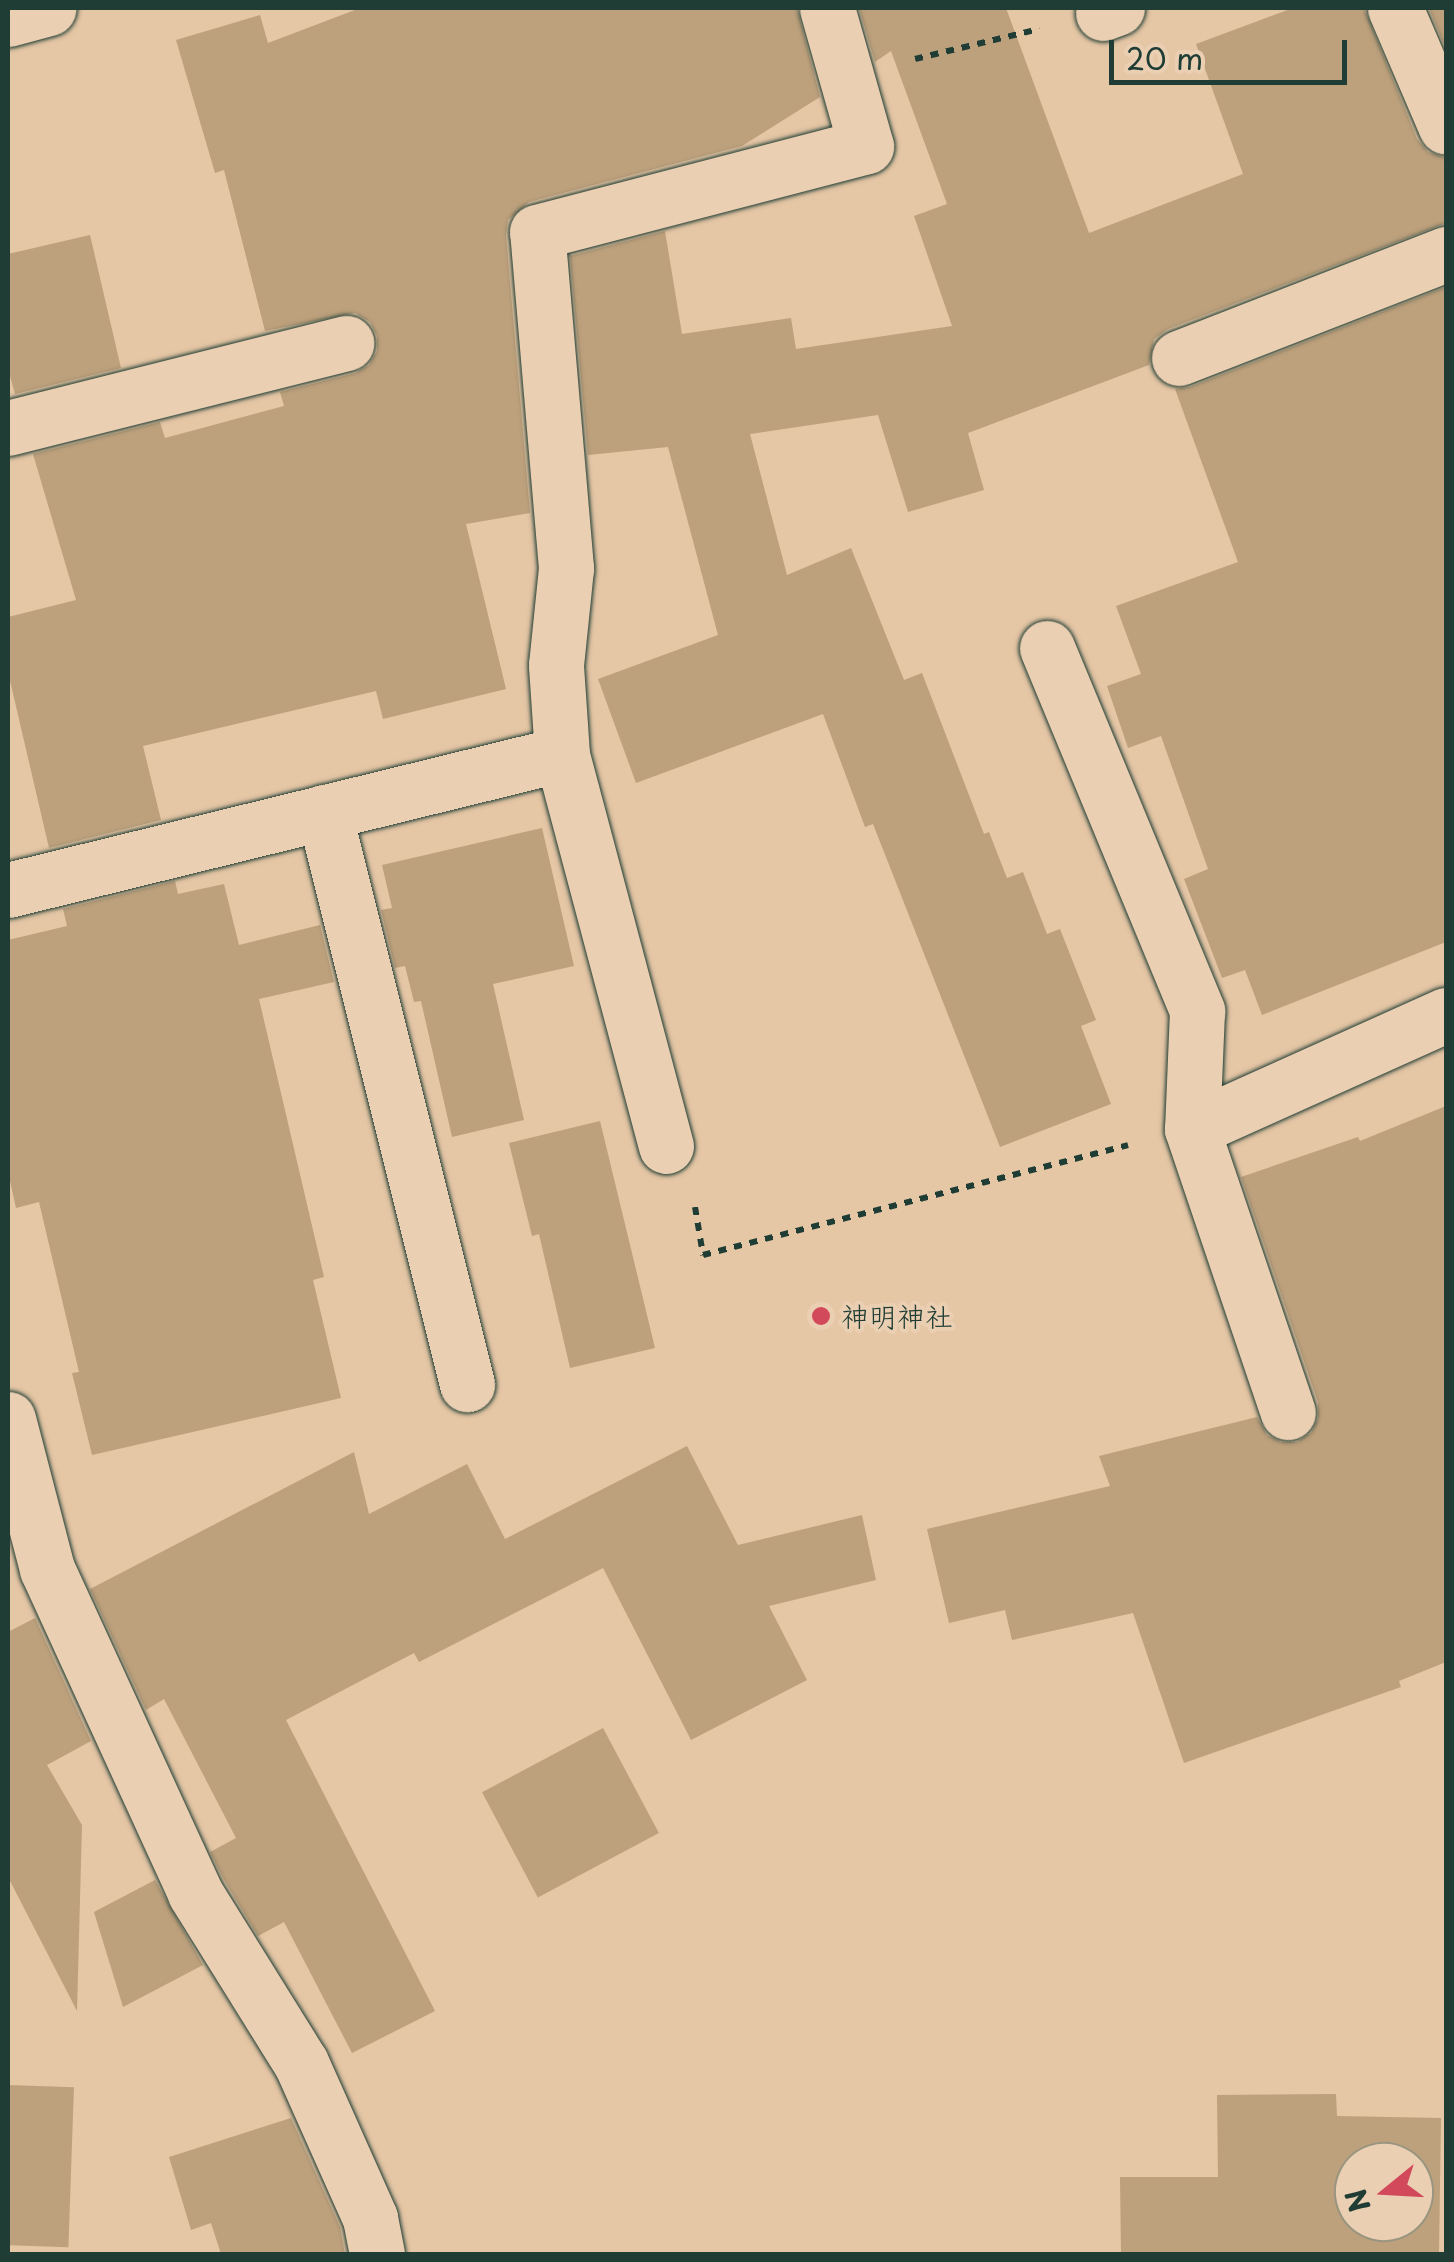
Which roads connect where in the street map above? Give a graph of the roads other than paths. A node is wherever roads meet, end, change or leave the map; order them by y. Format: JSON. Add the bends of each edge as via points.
{"nodes":[{"id":1,"x":49,"y":8,"type":"edge"},
{"id":2,"x":827,"y":8,"type":"edge"},
{"id":3,"x":1395,"y":8,"type":"edge"},
{"id":4,"x":8,"y":19,"type":"edge"},
{"id":5,"x":1446,"y":127,"type":"edge"},
{"id":6,"x":1446,"y":254,"type":"edge"},
{"id":7,"x":347,"y":343,"type":"dead end"},
{"id":8,"x":1179,"y":358,"type":"dead end"},
{"id":9,"x":8,"y":428,"type":"edge"},
{"id":10,"x":1047,"y":648,"type":"dead end"},
{"id":11,"x":562,"y":754,"type":"junction"},
{"id":12,"x":324,"y":812,"type":"junction"},
{"id":13,"x":8,"y":890,"type":"edge"},
{"id":14,"x":1446,"y":1014,"type":"edge"},
{"id":15,"x":1192,"y":1129,"type":"junction"},
{"id":16,"x":666,"y":1146,"type":"road end"},
{"id":17,"x":467,"y":1384,"type":"dead end"},
{"id":18,"x":1288,"y":1412,"type":"dead end"},
{"id":19,"x":8,"y":1419,"type":"edge"},
{"id":20,"x":377,"y":2254,"type":"edge"}],
"edges":[{"from":1,"to":4,"type":"street"},
{"from":2,"to":11,"type":"street","via":[[866,146],[537,232],[566,568],[556,665]]},
{"from":3,"to":5,"type":"street"},
{"from":6,"to":8,"type":"street"},
{"from":7,"to":9,"type":"street"},
{"from":10,"to":15,"type":"street","via":[[1197,1011]]},
{"from":11,"to":12,"type":"street"},
{"from":11,"to":16,"type":"street"},
{"from":12,"to":13,"type":"street"},
{"from":12,"to":17,"type":"street"},
{"from":14,"to":15,"type":"street"},
{"from":15,"to":18,"type":"street"},
{"from":19,"to":20,"type":"street","via":[[47,1570],[195,1893],[300,2063],[370,2218]]}]}
